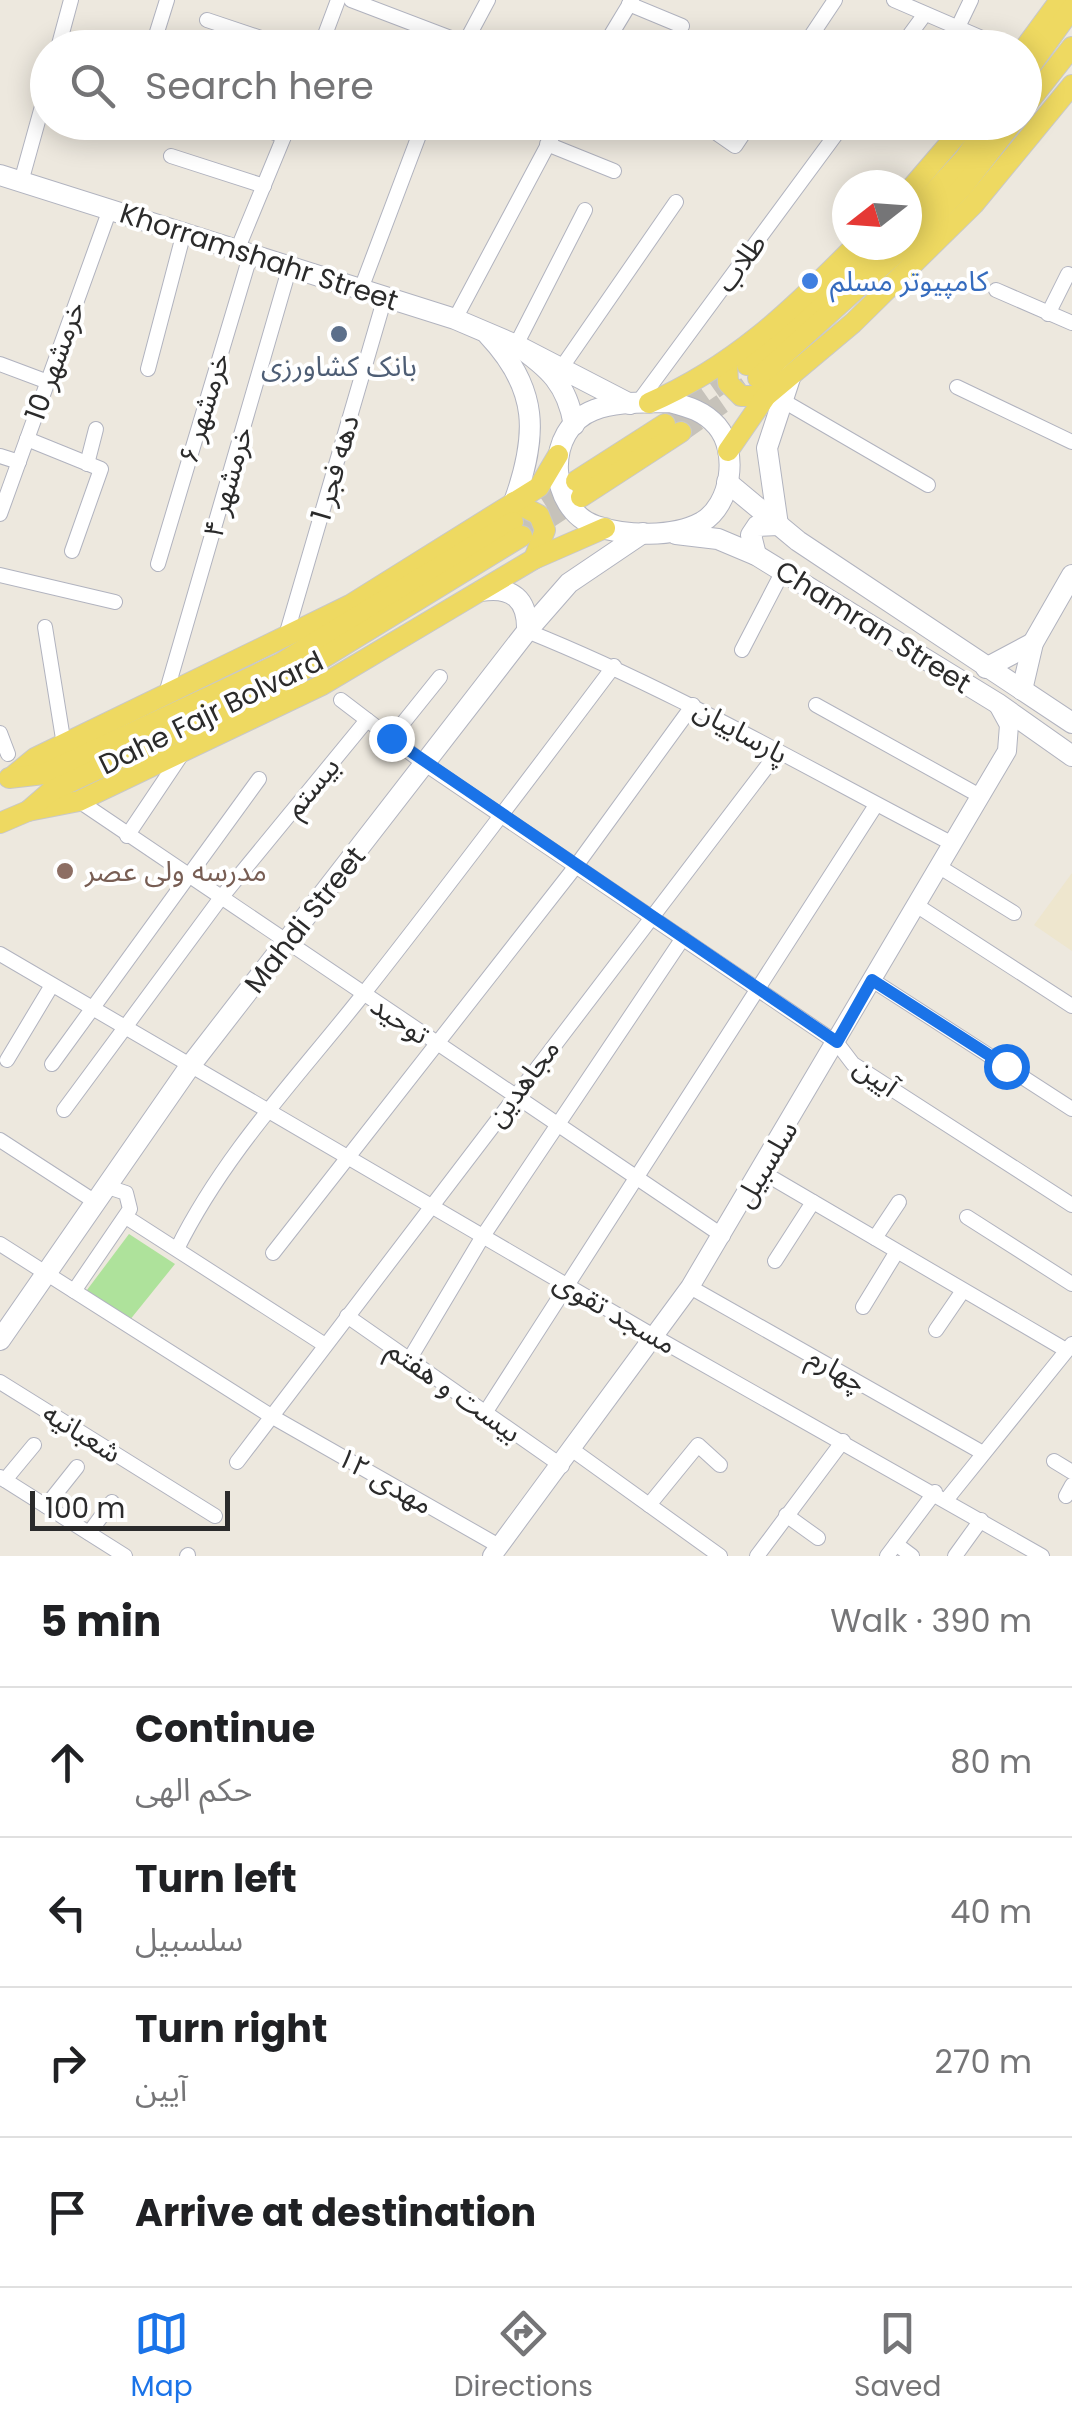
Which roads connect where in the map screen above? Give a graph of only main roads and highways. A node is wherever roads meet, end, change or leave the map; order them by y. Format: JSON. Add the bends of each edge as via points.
{"nodes":[{"id":1,"x":1060,"y":0,"type":"edge"},
{"id":2,"x":1072,"y":8,"type":"edge"},
{"id":3,"x":1038,"y":30,"type":"edge"},
{"id":4,"x":1072,"y":46,"type":"edge"},
{"id":5,"x":1042,"y":49,"type":"edge"},
{"id":6,"x":1042,"y":85,"type":"edge"},
{"id":7,"x":1072,"y":85,"type":"edge"},
{"id":8,"x":1042,"y":121,"type":"edge"},
{"id":9,"x":952,"y":140,"type":"edge"},
{"id":10,"x":978,"y":140,"type":"edge"},
{"id":11,"x":999,"y":140,"type":"edge"},
{"id":12,"x":1027,"y":140,"type":"edge"},
{"id":13,"x":922,"y":175,"type":"edge"},
{"id":14,"x":0,"y":176,"type":"edge"},
{"id":15,"x":922,"y":205,"type":"edge"},
{"id":16,"x":922,"y":228,"type":"edge"},
{"id":17,"x":845,"y":260,"type":"edge"},
{"id":18,"x":869,"y":260,"type":"edge"},
{"id":19,"x":888,"y":260,"type":"edge"},
{"id":20,"x":483,"y":330,"type":"junction"},
{"id":21,"x":516,"y":345,"type":"junction"},
{"id":22,"x":756,"y":380,"type":"junction"},
{"id":23,"x":638,"y":404,"type":"junction"},
{"id":24,"x":574,"y":424,"type":"junction"},
{"id":25,"x":673,"y":428,"type":"tunnel mouth"},
{"id":26,"x":728,"y":451,"type":"junction"},
{"id":27,"x":558,"y":456,"type":"junction"},
{"id":28,"x":727,"y":482,"type":"junction"},
{"id":29,"x":578,"y":489,"type":"tunnel mouth"},
{"id":30,"x":516,"y":520,"type":"junction"},
{"id":31,"x":778,"y":524,"type":"junction"},
{"id":32,"x":605,"y":528,"type":"junction"},
{"id":33,"x":651,"y":532,"type":"junction"},
{"id":34,"x":756,"y":555,"type":"junction"},
{"id":35,"x":534,"y":558,"type":"junction"},
{"id":36,"x":1072,"y":575,"type":"edge"},
{"id":37,"x":481,"y":591,"type":"junction"},
{"id":38,"x":527,"y":630,"type":"junction"},
{"id":39,"x":1034,"y":643,"type":"junction"},
{"id":40,"x":986,"y":668,"type":"junction"},
{"id":41,"x":1022,"y":690,"type":"junction"},
{"id":42,"x":1071,"y":721,"type":"edge"},
{"id":43,"x":1065,"y":752,"type":"edge"},
{"id":44,"x":6,"y":779,"type":"edge"},
{"id":45,"x":28,"y":811,"type":"junction"},
{"id":46,"x":0,"y":823,"type":"edge"},
{"id":47,"x":0,"y":1340,"type":"edge"}],
"edges":[{"from":1,"to":3,"type":"main road"},
{"from":2,"to":5,"type":"main road"},
{"from":4,"to":6,"type":"main road"},
{"from":7,"to":8,"type":"main road"},
{"from":9,"to":13,"type":"main road"},
{"from":10,"to":15,"type":"main road"},
{"from":11,"to":16,"type":"main road"},
{"from":12,"to":22,"type":"main road","via":[[974,204],[853,323],[792,374]]},
{"from":14,"to":20,"type":"main road","name":"Khorramshahr Street"},
{"from":17,"to":22,"type":"main road"},
{"from":18,"to":22,"type":"main road"},
{"from":19,"to":22,"type":"main road"},
{"from":20,"to":21,"type":"main road","name":"Khorramshahr Street"},
{"from":20,"to":30,"type":"main road","via":[[522,380],[530,412],[531,444]]},
{"from":21,"to":23,"type":"main road","name":"Khorramshahr Street"},
{"from":21,"to":24,"type":"main road","name":"Khorramshahr Street","via":[[552,370],[569,396]]},
{"from":22,"to":23,"type":"main road","via":[[702,380]]},
{"from":22,"to":26,"type":"main road"},
{"from":22,"to":31,"type":"main road"},
{"from":23,"to":24,"type":"main road","via":[[594,409]]},
{"from":23,"to":26,"type":"main road","via":[[695,408],[714,423]]},
{"from":24,"to":27,"type":"main road"},
{"from":25,"to":29,"type":"main road"},
{"from":26,"to":28,"type":"main road"},
{"from":27,"to":30,"type":"main road"},
{"from":27,"to":32,"type":"main road","via":[[562,494],[576,515]]},
{"from":28,"to":31,"type":"main road","name":"Chamran Street"},
{"from":28,"to":33,"type":"main road","via":[[723,501],[703,522]]},
{"from":30,"to":35,"type":"main road","via":[[539,515],[545,530]]},
{"from":30,"to":44,"type":"main road","via":[[34,758]]},
{"from":30,"to":44,"type":"main road","name":"Dahe Fajr Bolvard","via":[[282,662],[44,774]]},
{"from":30,"to":45,"type":"main road","name":"Dahe Fajr Bolvard","via":[[282,684],[51,790]]},
{"from":31,"to":34,"type":"main road","via":[[757,526],[751,535]]},
{"from":31,"to":40,"type":"main road","name":"Chamran Street"},
{"from":32,"to":33,"type":"main road"},
{"from":32,"to":35,"type":"main road"},
{"from":33,"to":34,"type":"main road","name":"Chamran Street","via":[[718,539]]},
{"from":33,"to":38,"type":"main road","name":"Mahdi Street","via":[[569,583]]},
{"from":34,"to":43,"type":"main road","name":"Chamran Street"},
{"from":35,"to":37,"type":"main road"},
{"from":36,"to":39,"type":"main road"},
{"from":37,"to":38,"type":"main road","via":[[500,588],[517,595],[528,612]]},
{"from":37,"to":45,"type":"main road","via":[[322,685],[79,800]]},
{"from":38,"to":47,"type":"main road","name":"Mahdi Street","via":[[190,1066]]},
{"from":39,"to":40,"type":"main road"},
{"from":39,"to":41,"type":"main road"},
{"from":40,"to":41,"type":"main road","name":"Chamran Street"},
{"from":41,"to":42,"type":"main road","name":"Chamran Street"},
{"from":45,"to":46,"type":"main road","name":"Dahe Fajr Bolvard"}]}
